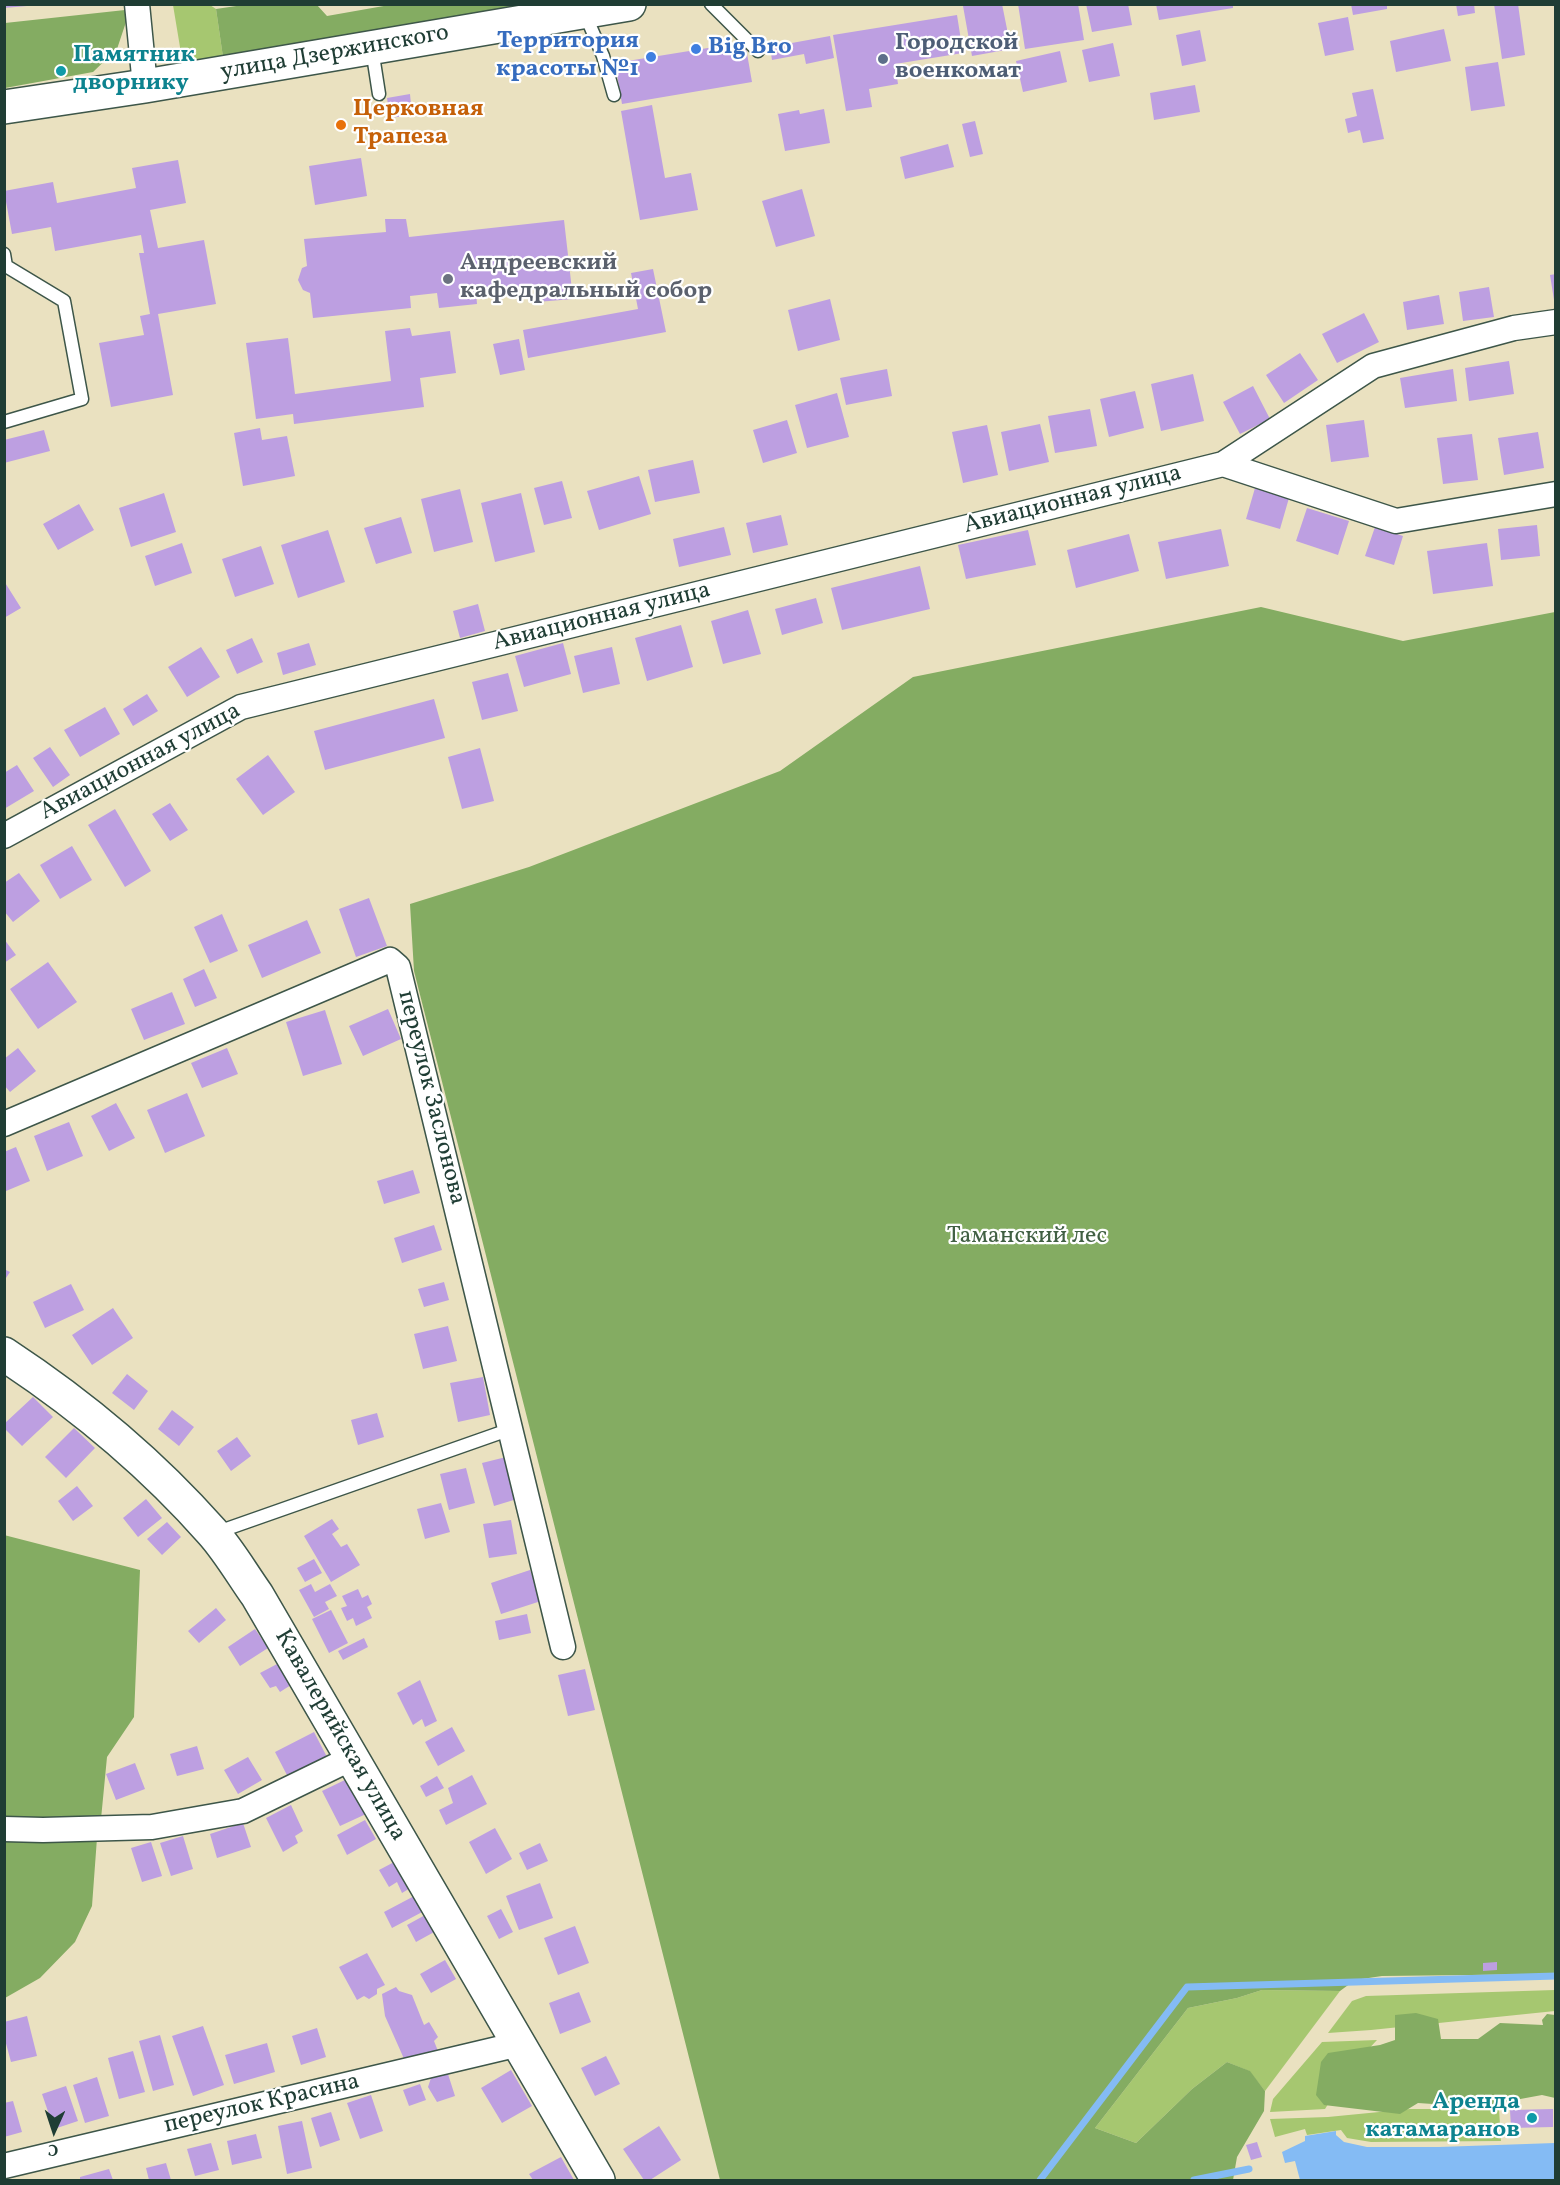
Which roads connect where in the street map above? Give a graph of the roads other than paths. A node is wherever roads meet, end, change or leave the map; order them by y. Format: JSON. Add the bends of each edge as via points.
{"nodes":[{"id":1,"x":137,"y":4,"type":"edge"},
{"id":2,"x":629,"y":4,"type":"edge"},
{"id":3,"x":711,"y":4,"type":"edge"},
{"id":4,"x":584,"y":8,"type":"edge"},
{"id":5,"x":372,"y":47,"type":"junction"},
{"id":6,"x":758,"y":51,"type":"dead end"},
{"id":7,"x":145,"y":86,"type":"junction"},
{"id":8,"x":379,"y":94,"type":"dead end"},
{"id":9,"x":614,"y":95,"type":"dead end"},
{"id":10,"x":4,"y":107,"type":"edge"},
{"id":11,"x":4,"y":254,"type":"edge"},
{"id":12,"x":1556,"y":322,"type":"edge"},
{"id":13,"x":4,"y":422,"type":"edge"},
{"id":14,"x":1223,"y":464,"type":"junction"},
{"id":15,"x":1556,"y":494,"type":"edge"},
{"id":16,"x":4,"y":836,"type":"edge"},
{"id":17,"x":4,"y":1124,"type":"edge"},
{"id":18,"x":4,"y":1354,"type":"edge"},
{"id":19,"x":511,"y":1429,"type":"junction"},
{"id":20,"x":214,"y":1534,"type":"junction"},
{"id":21,"x":563,"y":1647,"type":"dead end"},
{"id":22,"x":352,"y":1758,"type":"junction"},
{"id":23,"x":4,"y":1829,"type":"edge"},
{"id":24,"x":519,"y":2044,"type":"junction"},
{"id":25,"x":4,"y":2166,"type":"edge"},
{"id":26,"x":598,"y":2181,"type":"edge"}],
"edges":[{"from":1,"to":7,"type":"street"},
{"from":2,"to":4,"type":"street","name":"улица Дзержинского"},
{"from":3,"to":6,"type":"lane"},
{"from":4,"to":5,"type":"street","name":"улица Дзержинского"},
{"from":4,"to":9,"type":"lane"},
{"from":5,"to":7,"type":"street","name":"улица Дзержинского"},
{"from":5,"to":8,"type":"lane"},
{"from":7,"to":10,"type":"street","name":"улица Дзержинского"},
{"from":11,"to":13,"type":"lane","via":[[6,266],[64,302],[82,399]]},
{"from":12,"to":14,"type":"street","name":"Авиационная улица","via":[[1514,328],[1373,366]]},
{"from":14,"to":15,"type":"street","via":[[1396,521]]},
{"from":14,"to":16,"type":"street","name":"Авиационная улица","via":[[241,707]]},
{"from":17,"to":19,"type":"street","name":"переулок Заслонова","via":[[390,960],[398,966]]},
{"from":18,"to":20,"type":"street","name":"Кавалерийская улица","via":[[111,1433],[172,1488]]},
{"from":19,"to":20,"type":"lane"},
{"from":19,"to":21,"type":"street","name":"переулок Заслонова"},
{"from":20,"to":22,"type":"street","name":"Кавалерийская улица","via":[[257,1595]]},
{"from":22,"to":23,"type":"street","via":[[243,1811],[152,1827]]},
{"from":22,"to":24,"type":"street","name":"Кавалерийская улица"},
{"from":24,"to":25,"type":"street","name":"переулок Красина"},
{"from":24,"to":26,"type":"street","name":"Кавалерийская улица"}]}
